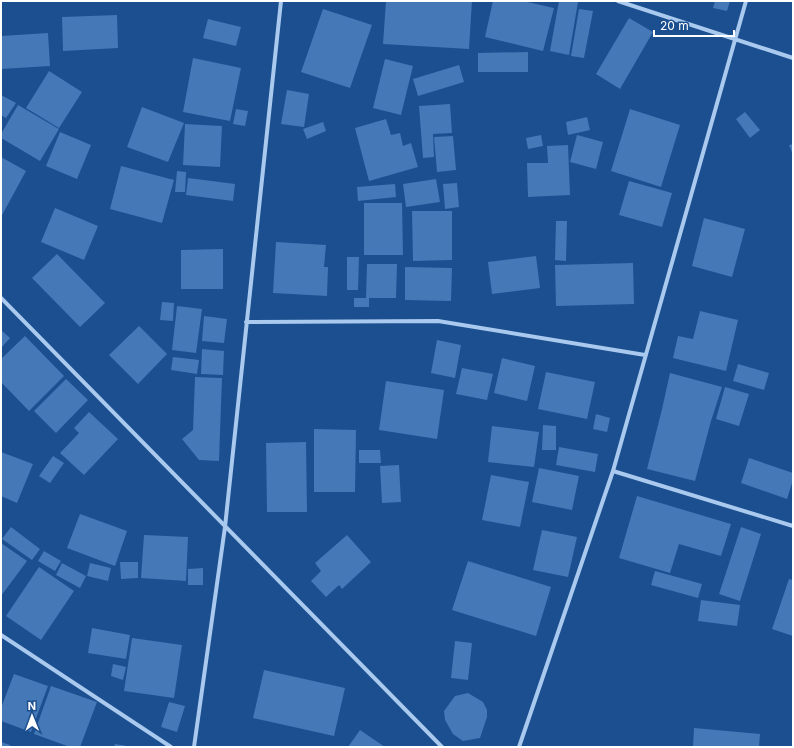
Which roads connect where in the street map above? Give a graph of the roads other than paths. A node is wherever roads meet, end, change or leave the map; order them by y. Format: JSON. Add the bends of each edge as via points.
{"nodes":[{"id":1,"x":281,"y":1,"type":"edge"},
{"id":2,"x":618,"y":1,"type":"edge"},
{"id":3,"x":746,"y":1,"type":"edge"},
{"id":4,"x":736,"y":39,"type":"junction"},
{"id":5,"x":793,"y":58,"type":"edge"},
{"id":6,"x":1,"y":298,"type":"edge"},
{"id":7,"x":246,"y":322,"type":"junction"},
{"id":8,"x":645,"y":355,"type":"junction"},
{"id":9,"x":612,"y":471,"type":"junction"},
{"id":10,"x":793,"y":526,"type":"edge"},
{"id":11,"x":225,"y":527,"type":"junction"},
{"id":12,"x":1,"y":635,"type":"edge"},
{"id":13,"x":171,"y":747,"type":"edge"},
{"id":14,"x":194,"y":747,"type":"edge"},
{"id":15,"x":442,"y":747,"type":"edge"},
{"id":16,"x":519,"y":747,"type":"edge"}],
"edges":[{"from":1,"to":7,"type":"street"},
{"from":2,"to":4,"type":"street"},
{"from":3,"to":4,"type":"street"},
{"from":4,"to":5,"type":"street"},
{"from":4,"to":8,"type":"street"},
{"from":6,"to":11,"type":"street"},
{"from":7,"to":8,"type":"street","via":[[438,321]]},
{"from":7,"to":11,"type":"street"},
{"from":8,"to":9,"type":"street"},
{"from":9,"to":10,"type":"street"},
{"from":9,"to":16,"type":"street"},
{"from":11,"to":14,"type":"street"},
{"from":11,"to":15,"type":"street"},
{"from":12,"to":13,"type":"street"}]}
